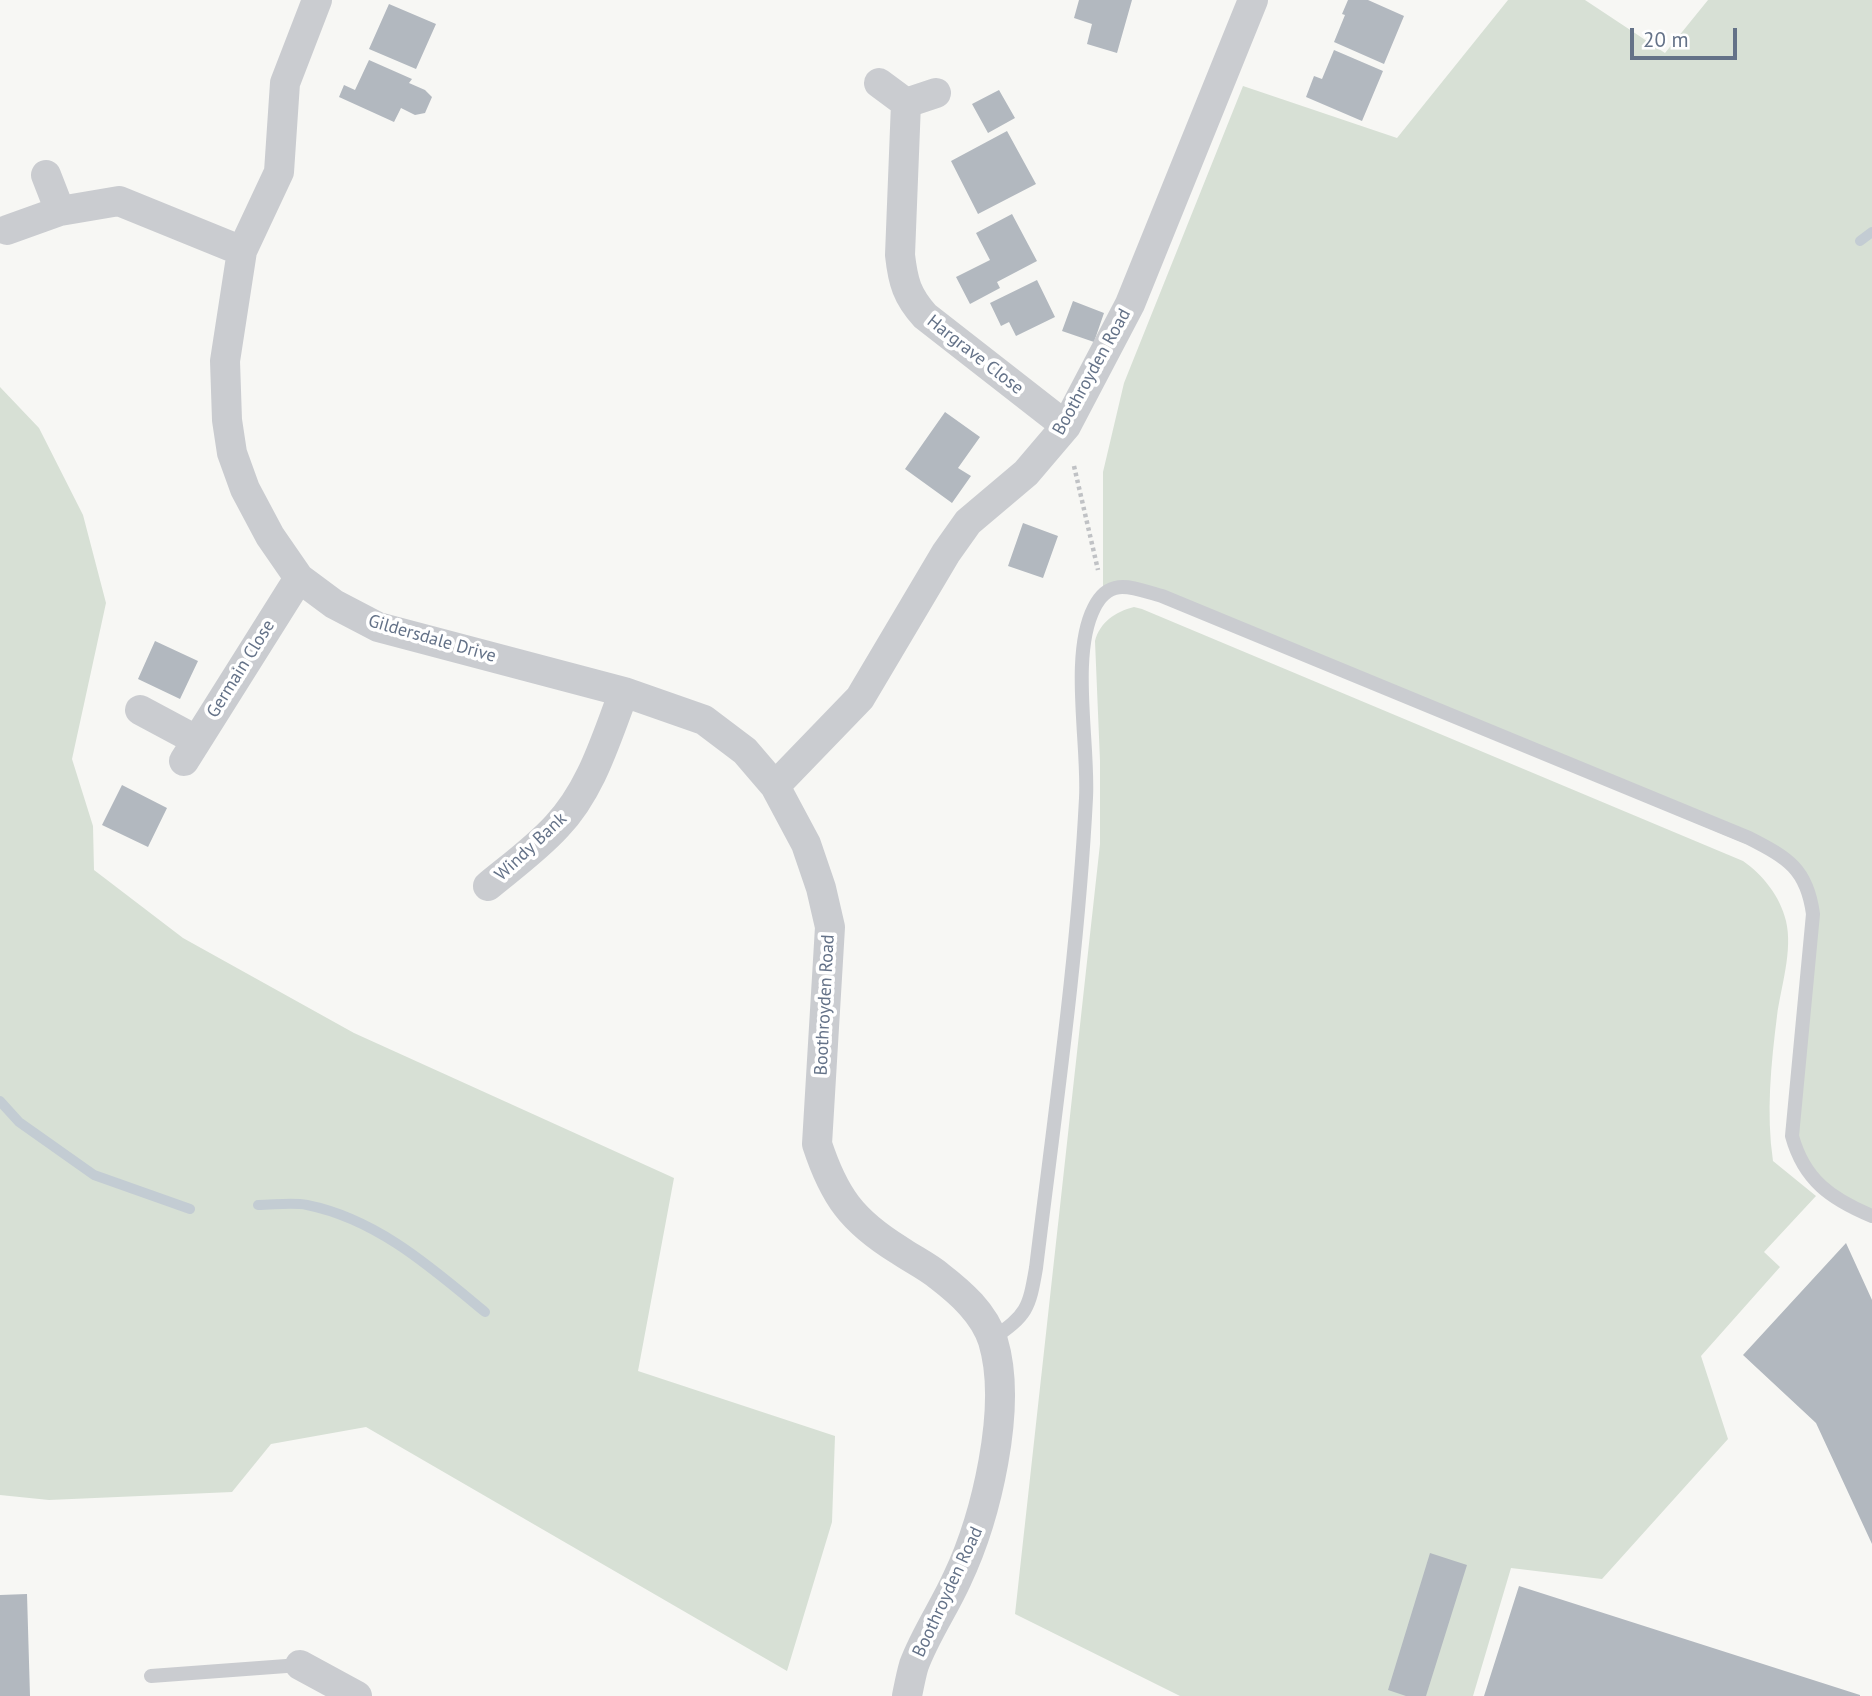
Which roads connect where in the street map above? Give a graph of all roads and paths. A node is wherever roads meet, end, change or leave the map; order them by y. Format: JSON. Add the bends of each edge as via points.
{"nodes":[{"id":1,"x":317,"y":0,"type":"edge"},
{"id":2,"x":1253,"y":0,"type":"edge"},
{"id":3,"x":879,"y":83,"type":"dead end"},
{"id":4,"x":936,"y":93,"type":"dead end"},
{"id":5,"x":906,"y":103,"type":"junction"},
{"id":6,"x":46,"y":175,"type":"dead end"},
{"id":7,"x":60,"y":211,"type":"junction"},
{"id":8,"x":7,"y":230,"type":"dead end"},
{"id":9,"x":242,"y":251,"type":"junction"},
{"id":10,"x":1066,"y":426,"type":"junction"},
{"id":11,"x":299,"y":578,"type":"junction"},
{"id":12,"x":1103,"y":595,"type":"junction"},
{"id":13,"x":624,"y":692,"type":"junction"},
{"id":14,"x":140,"y":710,"type":"dead end"},
{"id":15,"x":775,"y":786,"type":"junction"},
{"id":16,"x":488,"y":886,"type":"dead end"},
{"id":17,"x":1872,"y":1216,"type":"edge"},
{"id":18,"x":992,"y":1339,"type":"junction"},
{"id":19,"x":300,"y":1665,"type":"joint"},
{"id":20,"x":150,"y":1676,"type":"dead end"},
{"id":21,"x":357,"y":1696,"type":"edge"},
{"id":22,"x":906,"y":1696,"type":"edge"}],
"edges":[{"from":1,"to":9,"type":"street","name":"Gildersdale Drive","via":[[285,82],[279,172]]},
{"from":2,"to":10,"type":"street","name":"Boothroyden Road","via":[[1130,304]]},
{"from":3,"to":5,"type":"street"},
{"from":4,"to":5,"type":"street"},
{"from":5,"to":10,"type":"street","name":"Hargrave Close","via":[[900,255],[903,281],[913,303]]},
{"from":6,"to":7,"type":"street"},
{"from":7,"to":8,"type":"street"},
{"from":7,"to":9,"type":"street","via":[[120,201]]},
{"from":9,"to":11,"type":"street","name":"Gildersdale Drive","via":[[225,361],[232,453],[270,536]]},
{"from":10,"to":12,"type":"path"},
{"from":10,"to":15,"type":"street","name":"Boothroyden Road","via":[[1026,473],[968,522],[860,698]]},
{"from":11,"to":13,"type":"street","name":"Gildersdale Drive","via":[[334,604],[378,627]]},
{"from":11,"to":14,"type":"street","name":"Germain Close","via":[[190,751]]},
{"from":12,"to":17,"type":"lane","via":[[1124,585],[1163,596],[1748,838],[1789,862],[1804,878],[1814,914],[1792,1136],[1813,1180]]},
{"from":12,"to":18,"type":"lane","via":[[1091,615],[1082,652],[1087,795],[1036,1268],[1020,1320]]},
{"from":13,"to":15,"type":"street","name":"Gildersdale Drive","via":[[704,720],[745,751]]},
{"from":13,"to":16,"type":"street","name":"Windy Bank","via":[[575,804],[557,827]]},
{"from":15,"to":18,"type":"street","name":"Boothroyden Road","via":[[806,844],[830,927],[817,1144],[827,1176],[867,1229],[937,1273],[972,1305]]},
{"from":18,"to":22,"type":"street","name":"Boothroyden Road","via":[[1001,1387],[981,1518],[915,1664]]},
{"from":19,"to":20,"type":"lane"},
{"from":19,"to":21,"type":"street"}]}
